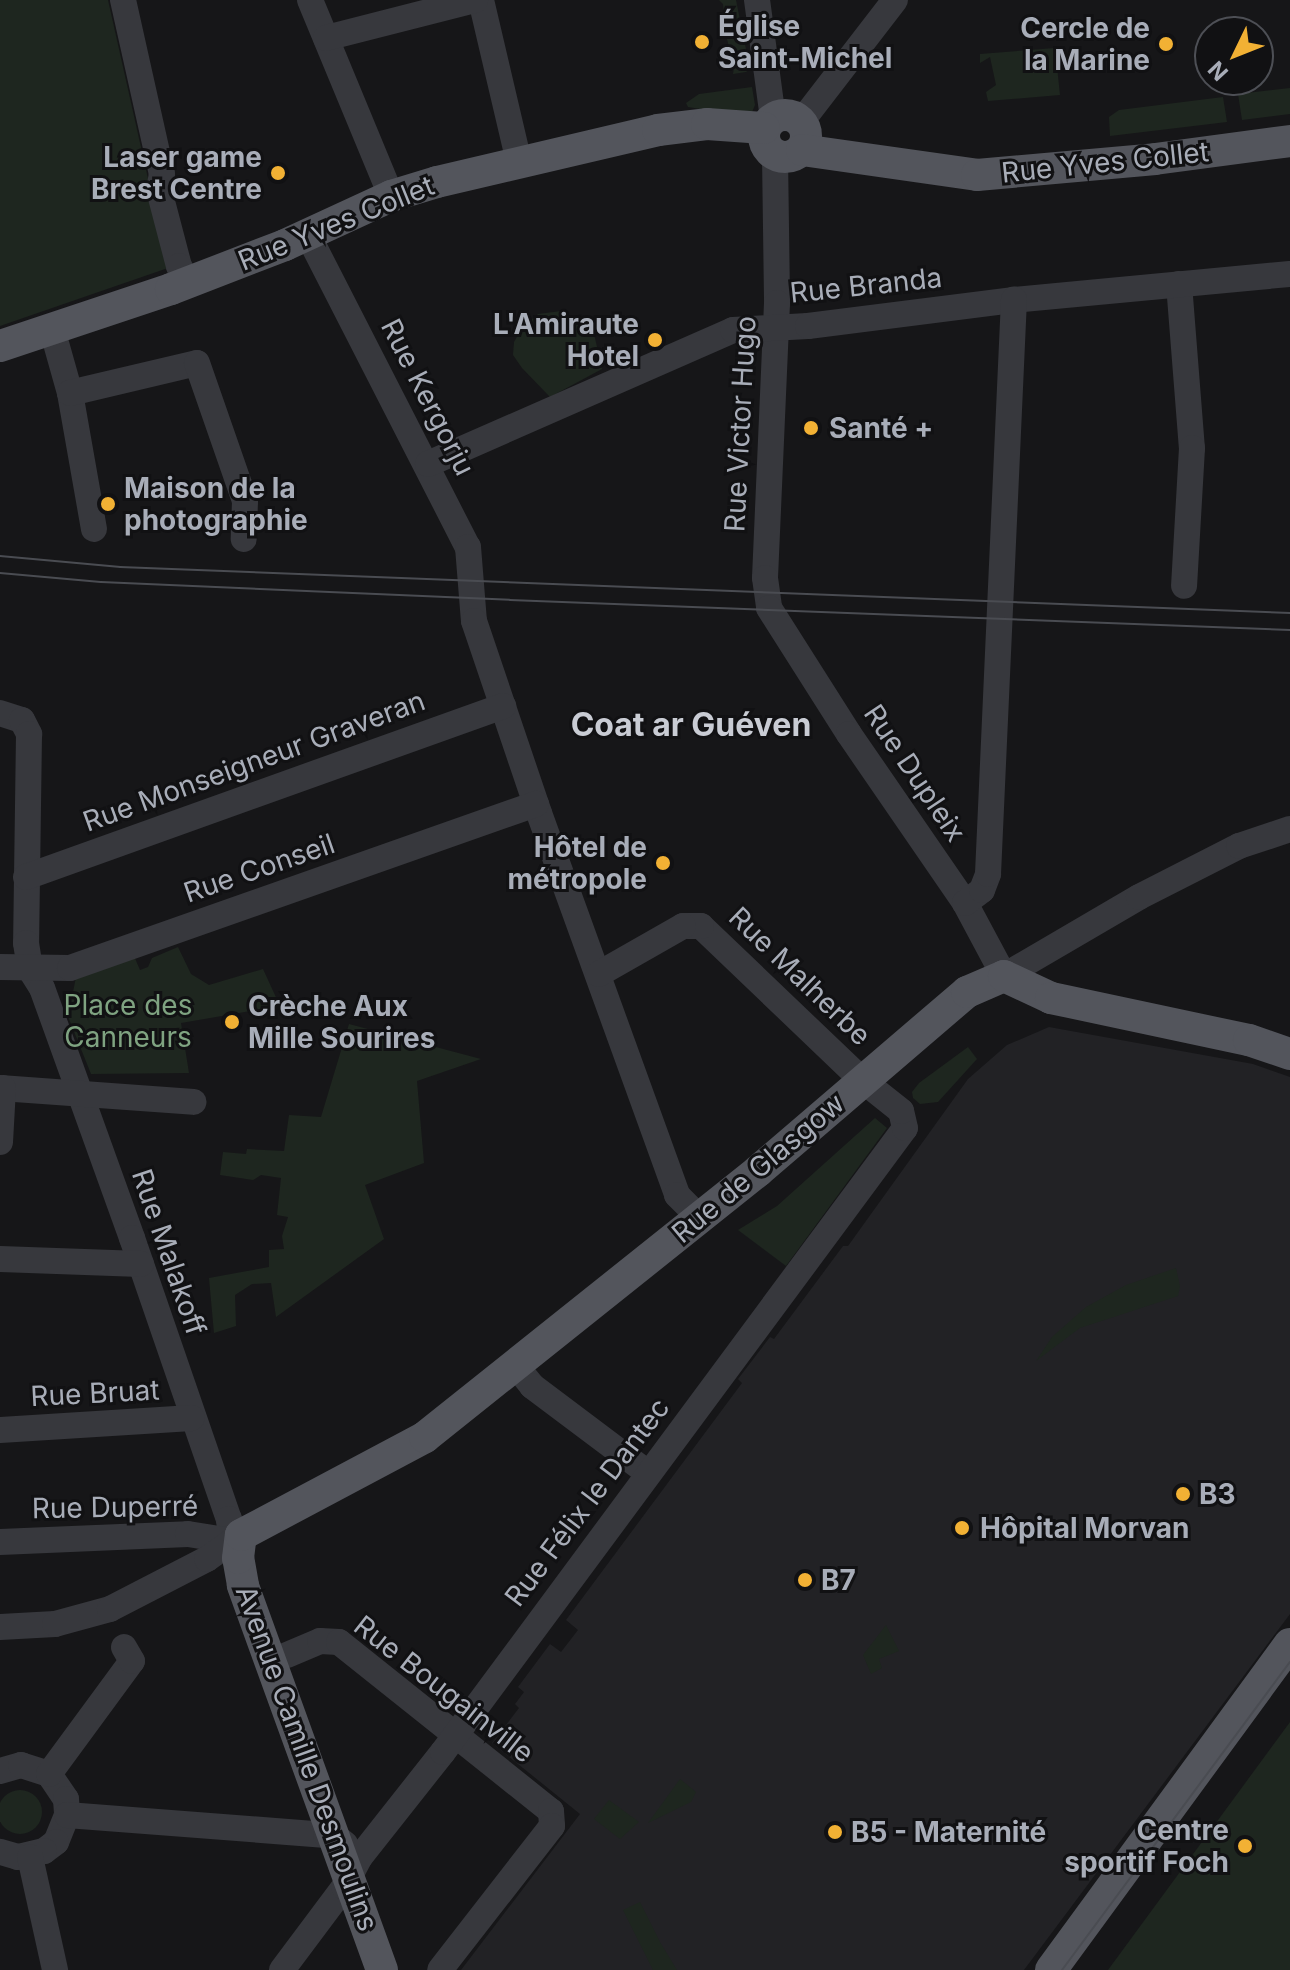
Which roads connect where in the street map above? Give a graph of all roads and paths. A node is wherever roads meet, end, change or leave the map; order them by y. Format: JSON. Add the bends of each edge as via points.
{"nodes":[{"id":1,"x":123,"y":0,"type":"edge"},
{"id":2,"x":310,"y":0,"type":"edge"},
{"id":3,"x":475,"y":0,"type":"edge"},
{"id":4,"x":481,"y":0,"type":"edge"},
{"id":5,"x":757,"y":0,"type":"edge"},
{"id":6,"x":895,"y":0,"type":"edge"},
{"id":7,"x":326,"y":38,"type":"junction"},
{"id":8,"x":786,"y":136,"type":"junction"},
{"id":9,"x":1290,"y":141,"type":"edge"},
{"id":10,"x":519,"y":162,"type":"junction"},
{"id":11,"x":391,"y":196,"type":"junction"},
{"id":12,"x":308,"y":235,"type":"junction"},
{"id":13,"x":1290,"y":274,"type":"edge"},
{"id":14,"x":188,"y":282,"type":"junction"},
{"id":15,"x":1179,"y":284,"type":"junction"},
{"id":16,"x":1014,"y":300,"type":"junction"},
{"id":17,"x":776,"y":327,"type":"junction"},
{"id":18,"x":52,"y":329,"type":"junction"},
{"id":19,"x":0,"y":346,"type":"edge"},
{"id":20,"x":70,"y":393,"type":"junction"},
{"id":21,"x":428,"y":464,"type":"junction"},
{"id":22,"x":94,"y":529,"type":"dead end"},
{"id":23,"x":244,"y":539,"type":"dead end"},
{"id":24,"x":1184,"y":586,"type":"dead end"},
{"id":25,"x":769,"y":608,"type":"joint"},
{"id":26,"x":503,"y":706,"type":"junction"},
{"id":27,"x":0,"y":713,"type":"edge"},
{"id":28,"x":536,"y":804,"type":"junction"},
{"id":29,"x":1290,"y":829,"type":"edge"},
{"id":30,"x":26,"y":877,"type":"junction"},
{"id":31,"x":965,"y":903,"type":"junction"},
{"id":32,"x":0,"y":967,"type":"edge"},
{"id":33,"x":30,"y":969,"type":"junction"},
{"id":34,"x":599,"y":974,"type":"junction"},
{"id":35,"x":1004,"y":976,"type":"junction"},
{"id":36,"x":1290,"y":1054,"type":"edge"},
{"id":37,"x":862,"y":1080,"type":"junction"},
{"id":38,"x":2,"y":1088,"type":"edge"},
{"id":39,"x":78,"y":1092,"type":"junction"},
{"id":40,"x":193,"y":1102,"type":"dead end"},
{"id":41,"x":0,"y":1142,"type":"edge"},
{"id":42,"x":700,"y":1218,"type":"junction"},
{"id":43,"x":0,"y":1259,"type":"edge"},
{"id":44,"x":141,"y":1264,"type":"junction"},
{"id":45,"x":516,"y":1366,"type":"junction"},
{"id":46,"x":192,"y":1418,"type":"junction"},
{"id":47,"x":0,"y":1430,"type":"edge"},
{"id":48,"x":648,"y":1473,"type":"junction"},
{"id":49,"x":0,"y":1542,"type":"edge"},
{"id":50,"x":237,"y":1545,"type":"junction"},
{"id":51,"x":0,"y":1627,"type":"edge"},
{"id":52,"x":1290,"y":1644,"type":"edge"},
{"id":53,"x":124,"y":1647,"type":"dead end"},
{"id":54,"x":287,"y":1655,"type":"junction"},
{"id":55,"x":456,"y":1735,"type":"junction"},
{"id":56,"x":0,"y":1771,"type":"edge"},
{"id":57,"x":49,"y":1774,"type":"junction"},
{"id":58,"x":67,"y":1815,"type":"junction"},
{"id":59,"x":335,"y":1836,"type":"junction"},
{"id":60,"x":0,"y":1852,"type":"edge"},
{"id":61,"x":30,"y":1857,"type":"junction"},
{"id":62,"x":355,"y":1867,"type":"junction"},
{"id":63,"x":55,"y":1970,"type":"edge"},
{"id":64,"x":282,"y":1970,"type":"edge"},
{"id":65,"x":382,"y":1970,"type":"edge"},
{"id":66,"x":402,"y":1970,"type":"edge"},
{"id":67,"x":440,"y":1970,"type":"edge"},
{"id":68,"x":1051,"y":1970,"type":"edge"}],
"edges":[{"from":1,"to":14,"type":"street","via":[[162,174],[159,190]]},
{"from":2,"to":7,"type":"street"},
{"from":3,"to":7,"type":"street"},
{"from":4,"to":10,"type":"street"},
{"from":5,"to":8,"type":"street"},
{"from":6,"to":8,"type":"street"},
{"from":7,"to":11,"type":"street"},
{"from":8,"to":9,"type":"main road","name":"Rue Yves Collet","via":[[919,167],[999,174]]},
{"from":8,"to":10,"type":"main road","name":"Rue Yves Collet","via":[[707,124]]},
{"from":8,"to":17,"type":"street","name":"Rue Victor Hugo"},
{"from":10,"to":11,"type":"main road","name":"Rue Yves Collet"},
{"from":11,"to":12,"type":"main road","name":"Rue Yves Collet"},
{"from":12,"to":14,"type":"main road","name":"Rue Yves Collet"},
{"from":12,"to":21,"type":"street","name":"Rue Kergorju"},
{"from":13,"to":15,"type":"street","name":"Rue Branda"},
{"from":14,"to":18,"type":"main road","name":"Rue Yves Collet"},
{"from":15,"to":16,"type":"street","name":"Rue Branda"},
{"from":15,"to":24,"type":"street","via":[[1192,448]]},
{"from":16,"to":17,"type":"street","name":"Rue Branda"},
{"from":16,"to":31,"type":"street","via":[[988,874],[982,890]]},
{"from":17,"to":21,"type":"street","name":"Rue Branda","via":[[733,330],[709,339]]},
{"from":17,"to":25,"type":"street","name":"Rue Victor Hugo","via":[[765,578]]},
{"from":18,"to":19,"type":"main road","name":"Rue Yves Collet"},
{"from":18,"to":20,"type":"street"},
{"from":20,"to":22,"type":"street"},
{"from":20,"to":23,"type":"street","via":[[197,363],[245,501]]},
{"from":21,"to":26,"type":"street","name":"Rue Kergorju","via":[[468,547],[474,621]]},
{"from":25,"to":31,"type":"street","name":"Rue Dupleix"},
{"from":26,"to":28,"type":"street","name":"Rue Kergorju"},
{"from":26,"to":30,"type":"street","name":"Rue Monseigneur Graveran"},
{"from":27,"to":30,"type":"street","via":[[22,720],[29,734]]},
{"from":28,"to":33,"type":"street","name":"Rue Conseil","via":[[70,968]]},
{"from":28,"to":34,"type":"street","name":"Rue Kergorju"},
{"from":29,"to":35,"type":"street","name":"Rue de Glasgow","via":[[1239,846],[1139,897]]},
{"from":30,"to":33,"type":"street"},
{"from":31,"to":35,"type":"street","name":"Rue Dupleix"},
{"from":32,"to":33,"type":"street","name":"Rue Conseil"},
{"from":33,"to":39,"type":"street","name":"Rue Malakoff","via":[[42,988]]},
{"from":34,"to":37,"type":"street","name":"Rue Malherbe","via":[[692,923],[701,926]]},
{"from":34,"to":42,"type":"street","name":"Rue Kergorju","via":[[677,1195]]},
{"from":35,"to":36,"type":"main road","via":[[1051,998],[1249,1040]]},
{"from":35,"to":37,"type":"main road","name":"Rue de Glasgow","via":[[967,992]]},
{"from":37,"to":42,"type":"main road","name":"Rue de Glasgow"},
{"from":37,"to":48,"type":"street","name":"Rue Félix le Dantec","via":[[901,1111],[905,1128]]},
{"from":38,"to":39,"type":"street"},
{"from":38,"to":41,"type":"street"},
{"from":39,"to":40,"type":"street"},
{"from":39,"to":44,"type":"street","name":"Rue Malakoff"},
{"from":42,"to":45,"type":"main road","name":"Rue de Glasgow"},
{"from":43,"to":44,"type":"street"},
{"from":44,"to":46,"type":"street","name":"Rue Malakoff"},
{"from":45,"to":48,"type":"street","via":[[538,1391]]},
{"from":45,"to":50,"type":"main road","name":"Rue de Glasgow","via":[[425,1437]]},
{"from":46,"to":47,"type":"street","name":"Rue Bruat"},
{"from":46,"to":50,"type":"street","name":"Rue Malakoff"},
{"from":48,"to":55,"type":"street","name":"Rue Félix le Dantec"},
{"from":49,"to":50,"type":"street","name":"Rue Duperré","via":[[188,1534]]},
{"from":50,"to":51,"type":"street","name":"Rue de Glasgow","via":[[110,1609],[55,1624]]},
{"from":50,"to":54,"type":"main road","name":"Avenue Camille Desmoulins","via":[[259,1579]]},
{"from":50,"to":59,"type":"main road","name":"Avenue Camille Desmoulins","via":[[243,1585]]},
{"from":52,"to":68,"type":"main road"},
{"from":53,"to":57,"type":"street","via":[[132,1661]]},
{"from":54,"to":55,"type":"street","name":"Rue Bougainville","via":[[320,1641],[339,1642]]},
{"from":54,"to":62,"type":"main road","name":"Avenue Camille Desmoulins"},
{"from":55,"to":62,"type":"street","name":"Rue Félix le Dantec"},
{"from":55,"to":67,"type":"street","name":"Rue Bougainville","via":[[554,1818]]},
{"from":56,"to":57,"type":"street","via":[[21,1765]]},
{"from":57,"to":58,"type":"street","via":[[66,1799]]},
{"from":58,"to":59,"type":"street"},
{"from":58,"to":61,"type":"street","via":[[56,1842]]},
{"from":59,"to":62,"type":"main road","name":"Avenue Camille Desmoulins"},
{"from":60,"to":61,"type":"street"},
{"from":61,"to":63,"type":"street"},
{"from":62,"to":64,"type":"street","name":"Rue Félix le Dantec"},
{"from":62,"to":65,"type":"main road","name":"Avenue Camille Desmoulins"},
{"from":62,"to":66,"type":"main road","name":"Avenue Camille Desmoulins"}]}
